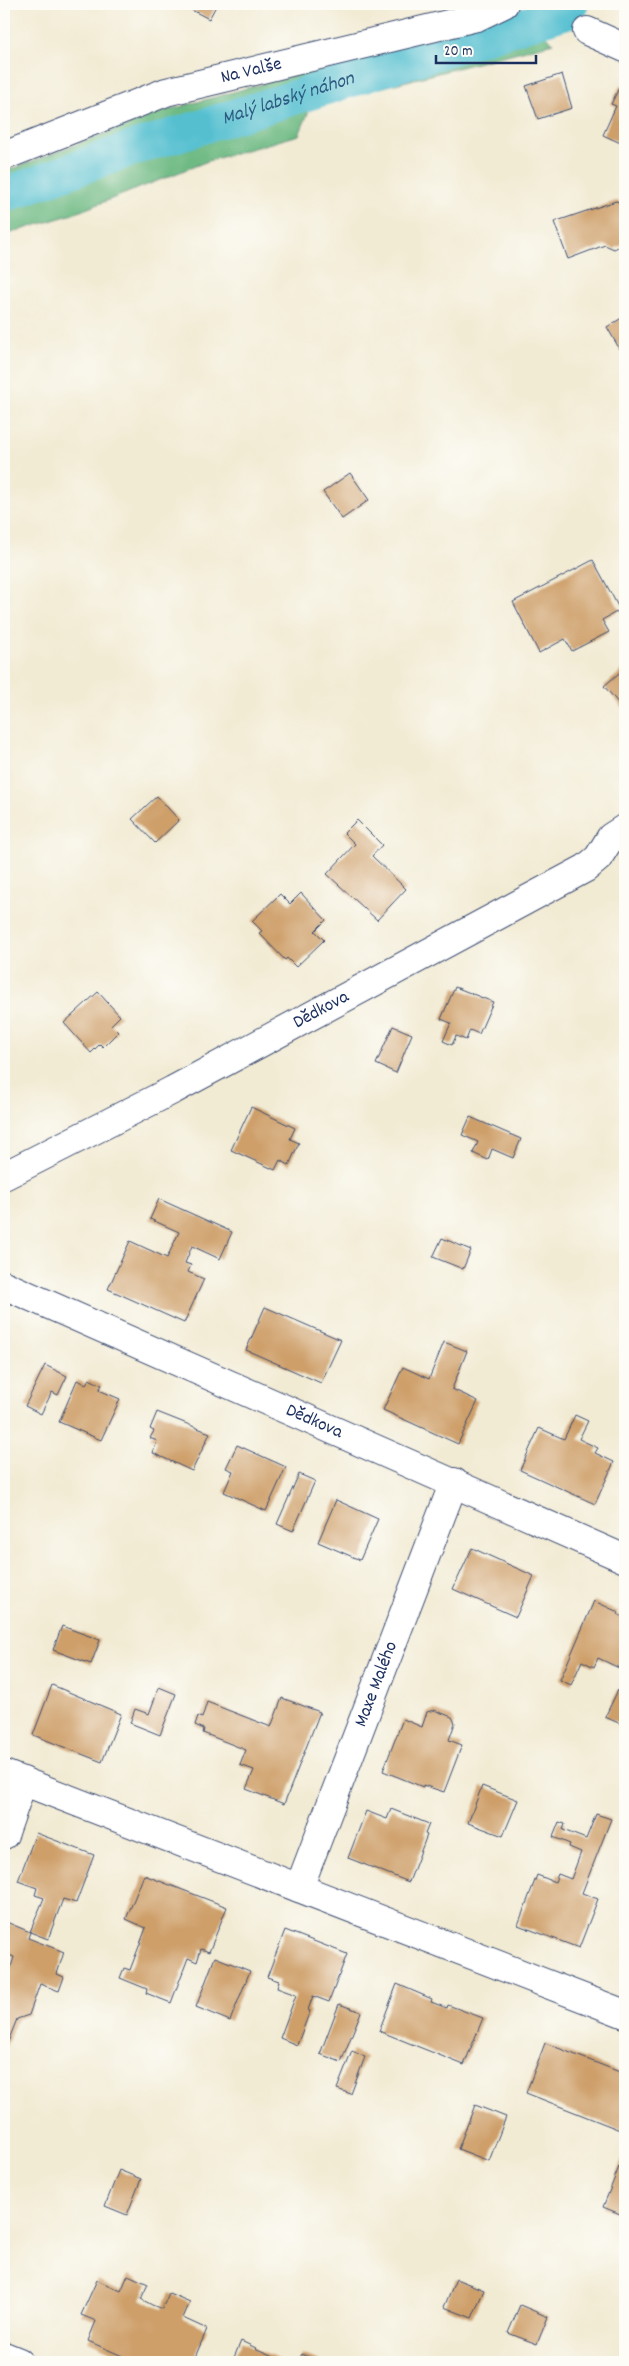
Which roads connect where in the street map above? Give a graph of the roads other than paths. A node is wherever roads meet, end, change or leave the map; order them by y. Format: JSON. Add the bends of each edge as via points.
{"nodes":[{"id":1,"x":504,"y":4,"type":"edge"},
{"id":2,"x":587,"y":31,"type":"dead end"},
{"id":3,"x":625,"y":48,"type":"edge"},
{"id":4,"x":4,"y":156,"type":"edge"},
{"id":5,"x":625,"y":828,"type":"edge"},
{"id":6,"x":4,"y":1176,"type":"edge"},
{"id":7,"x":4,"y":1285,"type":"edge"},
{"id":8,"x":454,"y":1482,"type":"junction"},
{"id":9,"x":625,"y":1559,"type":"edge"},
{"id":10,"x":13,"y":1778,"type":"edge"},
{"id":11,"x":4,"y":1835,"type":"edge"},
{"id":12,"x":299,"y":1888,"type":"junction"},
{"id":13,"x":625,"y":2014,"type":"edge"},
{"id":14,"x":4,"y":2356,"type":"edge"},
{"id":15,"x":19,"y":2362,"type":"edge"}],
"edges":[{"from":1,"to":4,"type":"street","name":"Na Valše","via":[[477,17],[166,92]]},
{"from":2,"to":3,"type":"street"},
{"from":5,"to":6,"type":"street","name":"Dědkova","via":[[611,837],[598,858],[586,868],[173,1090]]},
{"from":7,"to":8,"type":"street","name":"Dědkova"},
{"from":8,"to":9,"type":"street","name":"Dědkova"},
{"from":8,"to":12,"type":"street","name":"Maxe Malého"},
{"from":10,"to":11,"type":"street"},
{"from":10,"to":12,"type":"street"},
{"from":12,"to":13,"type":"street"},
{"from":14,"to":15,"type":"street"}]}
